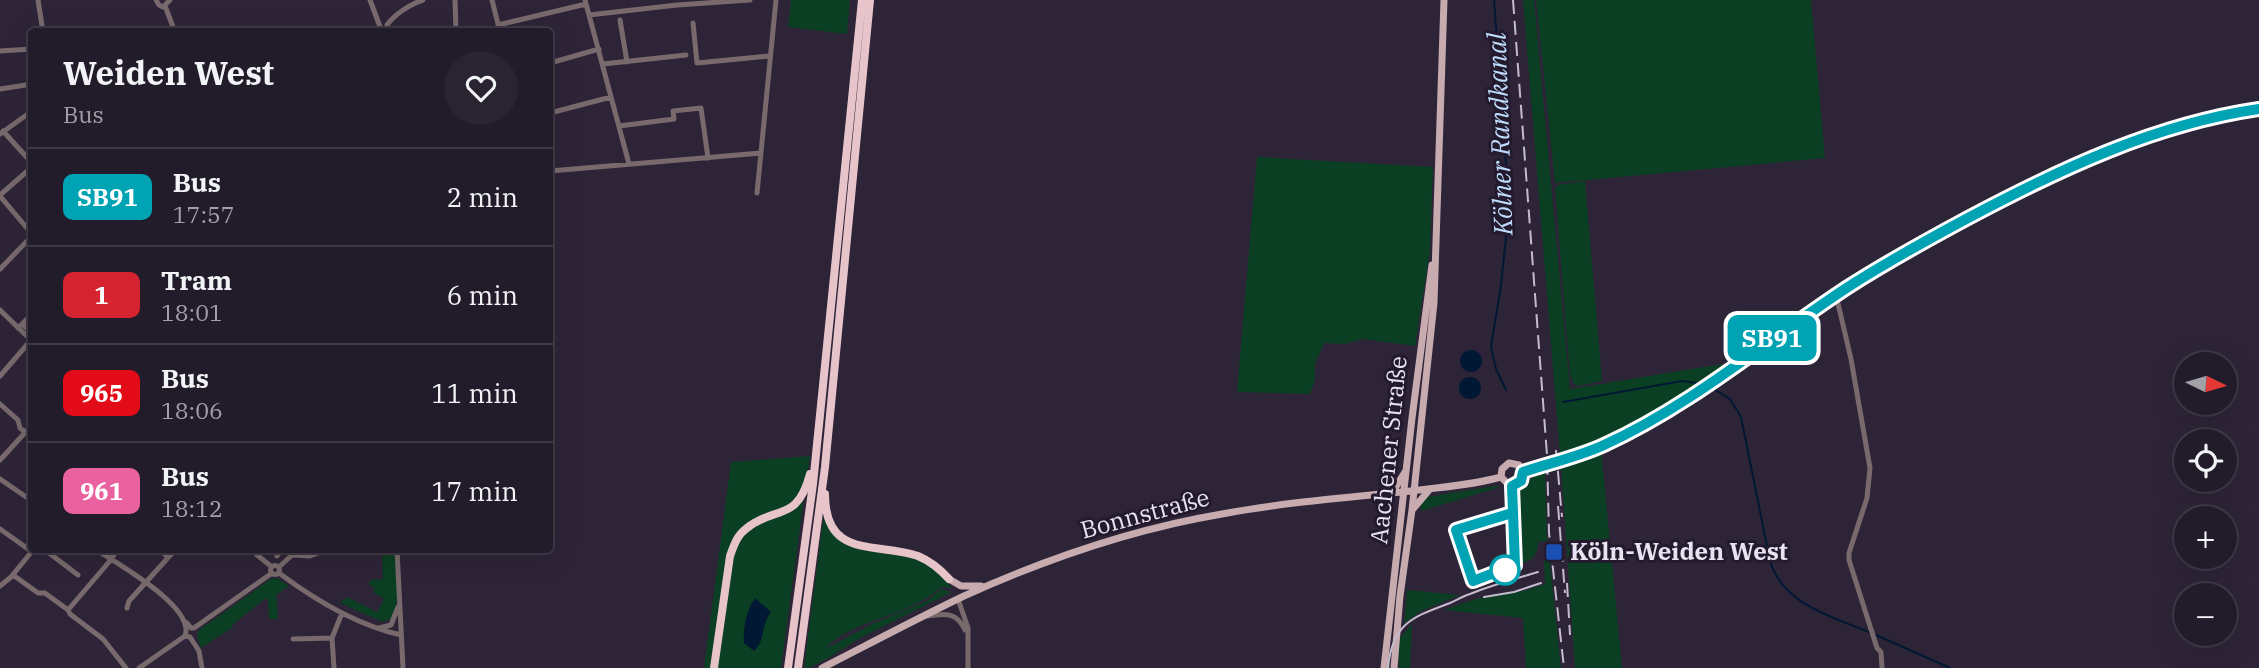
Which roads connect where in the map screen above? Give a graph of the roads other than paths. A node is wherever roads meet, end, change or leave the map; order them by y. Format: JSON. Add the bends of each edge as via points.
{"nodes":[{"id":1,"x":38,"y":0,"type":"edge"},
{"id":2,"x":156,"y":0,"type":"edge"},
{"id":3,"x":170,"y":0,"type":"edge"},
{"id":4,"x":370,"y":0,"type":"edge"},
{"id":5,"x":423,"y":0,"type":"edge"},
{"id":6,"x":455,"y":0,"type":"edge"},
{"id":7,"x":492,"y":0,"type":"edge"},
{"id":8,"x":739,"y":0,"type":"edge"},
{"id":9,"x":750,"y":0,"type":"edge"},
{"id":10,"x":776,"y":0,"type":"edge"},
{"id":11,"x":862,"y":0,"type":"edge"},
{"id":12,"x":870,"y":0,"type":"edge"},
{"id":13,"x":1444,"y":0,"type":"edge"},
{"id":14,"x":719,"y":1,"type":"edge"},
{"id":15,"x":585,"y":2,"type":"edge"},
{"id":16,"x":701,"y":2,"type":"edge"},
{"id":17,"x":675,"y":4,"type":"edge"},
{"id":18,"x":165,"y":6,"type":"junction"},
{"id":19,"x":589,"y":15,"type":"junction"},
{"id":20,"x":620,"y":20,"type":"dead end"},
{"id":21,"x":693,"y":23,"type":"dead end"},
{"id":22,"x":42,"y":28,"type":"edge"},
{"id":23,"x":173,"y":28,"type":"edge"},
{"id":24,"x":380,"y":28,"type":"edge"},
{"id":25,"x":388,"y":28,"type":"edge"},
{"id":26,"x":456,"y":28,"type":"edge"},
{"id":27,"x":499,"y":28,"type":"edge"},
{"id":28,"x":28,"y":49,"type":"edge"},
{"id":29,"x":599,"y":49,"type":"junction"},
{"id":30,"x":0,"y":51,"type":"edge"},
{"id":31,"x":686,"y":55,"type":"dead end"},
{"id":32,"x":770,"y":56,"type":"junction"},
{"id":33,"x":553,"y":62,"type":"edge"},
{"id":34,"x":627,"y":62,"type":"junction"},
{"id":35,"x":603,"y":64,"type":"junction"},
{"id":36,"x":28,"y":85,"type":"edge"},
{"id":37,"x":0,"y":89,"type":"edge"},
{"id":38,"x":611,"y":96,"type":"junction"},
{"id":39,"x":2259,"y":109,"type":"edge"},
{"id":40,"x":553,"y":112,"type":"edge"},
{"id":41,"x":28,"y":114,"type":"edge"},
{"id":42,"x":619,"y":126,"type":"junction"},
{"id":43,"x":2,"y":133,"type":"edge"},
{"id":44,"x":761,"y":153,"type":"junction"},
{"id":45,"x":708,"y":158,"type":"junction"},
{"id":46,"x":28,"y":161,"type":"edge"},
{"id":47,"x":629,"y":164,"type":"junction"},
{"id":48,"x":28,"y":169,"type":"edge"},
{"id":49,"x":553,"y":171,"type":"edge"},
{"id":50,"x":757,"y":193,"type":"dead end"},
{"id":51,"x":0,"y":195,"type":"edge"},
{"id":52,"x":28,"y":230,"type":"edge"},
{"id":53,"x":1436,"y":237,"type":"junction"},
{"id":54,"x":28,"y":239,"type":"edge"},
{"id":55,"x":25,"y":242,"type":"junction"},
{"id":56,"x":28,"y":245,"type":"edge"},
{"id":57,"x":0,"y":269,"type":"edge"},
{"id":58,"x":1836,"y":295,"type":"junction"},
{"id":59,"x":0,"y":310,"type":"edge"},
{"id":60,"x":28,"y":318,"type":"edge"},
{"id":61,"x":20,"y":326,"type":"junction"},
{"id":62,"x":28,"y":330,"type":"edge"},
{"id":63,"x":28,"y":337,"type":"edge"},
{"id":64,"x":28,"y":344,"type":"edge"},
{"id":65,"x":0,"y":376,"type":"edge"},
{"id":66,"x":0,"y":404,"type":"edge"},
{"id":67,"x":28,"y":430,"type":"edge"},
{"id":68,"x":28,"y":431,"type":"edge"},
{"id":69,"x":815,"y":454,"type":"junction"},
{"id":70,"x":0,"y":460,"type":"edge"},
{"id":71,"x":825,"y":467,"type":"junction"},
{"id":72,"x":1406,"y":472,"type":"junction"},
{"id":73,"x":1523,"y":472,"type":"junction"},
{"id":74,"x":1501,"y":477,"type":"junction"},
{"id":75,"x":0,"y":479,"type":"edge"},
{"id":76,"x":1431,"y":489,"type":"junction"},
{"id":77,"x":1414,"y":490,"type":"junction"},
{"id":78,"x":1404,"y":491,"type":"junction"},
{"id":79,"x":1392,"y":493,"type":"junction"},
{"id":80,"x":28,"y":498,"type":"edge"},
{"id":81,"x":1402,"y":509,"type":"junction"},
{"id":82,"x":1412,"y":510,"type":"junction"},
{"id":83,"x":0,"y":529,"type":"edge"},
{"id":84,"x":28,"y":547,"type":"edge"},
{"id":85,"x":30,"y":553,"type":"edge"},
{"id":86,"x":49,"y":553,"type":"edge"},
{"id":87,"x":102,"y":553,"type":"edge"},
{"id":88,"x":115,"y":553,"type":"edge"},
{"id":89,"x":163,"y":553,"type":"edge"},
{"id":90,"x":172,"y":553,"type":"edge"},
{"id":91,"x":255,"y":553,"type":"edge"},
{"id":92,"x":280,"y":553,"type":"edge"},
{"id":93,"x":286,"y":553,"type":"edge"},
{"id":94,"x":318,"y":553,"type":"edge"},
{"id":95,"x":397,"y":553,"type":"edge"},
{"id":96,"x":277,"y":556,"type":"dead end"},
{"id":97,"x":289,"y":556,"type":"junction"},
{"id":98,"x":168,"y":557,"type":"junction"},
{"id":99,"x":111,"y":558,"type":"junction"},
{"id":100,"x":275,"y":570,"type":"junction"},
{"id":101,"x":0,"y":575,"type":"edge"},
{"id":102,"x":13,"y":575,"type":"junction"},
{"id":103,"x":78,"y":575,"type":"dead end"},
{"id":104,"x":6,"y":579,"type":"junction"},
{"id":105,"x":949,"y":579,"type":"junction"},
{"id":106,"x":146,"y":582,"type":"junction"},
{"id":107,"x":0,"y":586,"type":"edge"},
{"id":108,"x":988,"y":586,"type":"junction"},
{"id":109,"x":958,"y":599,"type":"junction"},
{"id":110,"x":400,"y":604,"type":"junction"},
{"id":111,"x":947,"y":605,"type":"junction"},
{"id":112,"x":127,"y":608,"type":"dead end"},
{"id":113,"x":68,"y":610,"type":"junction"},
{"id":114,"x":342,"y":613,"type":"junction"},
{"id":115,"x":921,"y":618,"type":"junction"},
{"id":116,"x":185,"y":622,"type":"junction"},
{"id":117,"x":377,"y":628,"type":"junction"},
{"id":118,"x":401,"y":635,"type":"junction"},
{"id":119,"x":182,"y":638,"type":"junction"},
{"id":120,"x":332,"y":638,"type":"junction"},
{"id":121,"x":293,"y":639,"type":"dead end"},
{"id":122,"x":968,"y":643,"type":"junction"},
{"id":123,"x":126,"y":668,"type":"edge"},
{"id":124,"x":139,"y":668,"type":"edge"},
{"id":125,"x":202,"y":668,"type":"edge"},
{"id":126,"x":334,"y":668,"type":"edge"},
{"id":127,"x":403,"y":668,"type":"edge"},
{"id":128,"x":714,"y":668,"type":"edge"},
{"id":129,"x":788,"y":668,"type":"edge"},
{"id":130,"x":798,"y":668,"type":"edge"},
{"id":131,"x":822,"y":668,"type":"edge"},
{"id":132,"x":968,"y":668,"type":"edge"},
{"id":133,"x":1384,"y":668,"type":"edge"},
{"id":134,"x":1394,"y":668,"type":"edge"},
{"id":135,"x":1882,"y":668,"type":"edge"}],
"edges":[{"from":1,"to":22,"type":"street"},
{"from":2,"to":18,"type":"street"},
{"from":3,"to":18,"type":"street"},
{"from":4,"to":24,"type":"street"},
{"from":5,"to":25,"type":"street","via":[[390,20]]},
{"from":6,"to":26,"type":"street"},
{"from":7,"to":27,"type":"street"},
{"from":8,"to":9,"type":"street"},
{"from":8,"to":14,"type":"street"},
{"from":10,"to":32,"type":"street"},
{"from":11,"to":69,"type":"highway"},
{"from":12,"to":71,"type":"highway"},
{"from":13,"to":53,"type":"main road","name":"Aachener Straße"},
{"from":14,"to":16,"type":"street"},
{"from":15,"to":19,"type":"street"},
{"from":15,"to":27,"type":"street"},
{"from":16,"to":17,"type":"street"},
{"from":17,"to":19,"type":"street"},
{"from":18,"to":23,"type":"street"},
{"from":19,"to":29,"type":"street"},
{"from":20,"to":34,"type":"street"},
{"from":21,"to":32,"type":"street","via":[[697,63]]},
{"from":28,"to":30,"type":"street"},
{"from":29,"to":33,"type":"street"},
{"from":29,"to":35,"type":"street"},
{"from":31,"to":34,"type":"street"},
{"from":32,"to":44,"type":"street"},
{"from":34,"to":35,"type":"street"},
{"from":35,"to":38,"type":"street"},
{"from":36,"to":37,"type":"street"},
{"from":38,"to":40,"type":"street"},
{"from":38,"to":42,"type":"street"},
{"from":39,"to":58,"type":"main road","via":[[2210,117],[2097,156],[1919,244]]},
{"from":41,"to":43,"type":"street"},
{"from":42,"to":45,"type":"street","via":[[674,119],[673,111],[701,108]]},
{"from":42,"to":47,"type":"street"},
{"from":43,"to":46,"type":"street"},
{"from":44,"to":45,"type":"street"},
{"from":44,"to":50,"type":"street"},
{"from":45,"to":47,"type":"street"},
{"from":47,"to":49,"type":"street"},
{"from":48,"to":51,"type":"street"},
{"from":51,"to":52,"type":"street"},
{"from":53,"to":72,"type":"main road","name":"Aachener Straße"},
{"from":53,"to":77,"type":"main road","name":"Aachener Straße","via":[[1434,303]]},
{"from":54,"to":55,"type":"street"},
{"from":55,"to":56,"type":"street"},
{"from":55,"to":57,"type":"street"},
{"from":58,"to":73,"type":"main road","via":[[1662,414],[1601,446]]},
{"from":58,"to":135,"type":"street","via":[[1870,468],[1867,498],[1849,552]]},
{"from":59,"to":61,"type":"street"},
{"from":60,"to":61,"type":"street"},
{"from":61,"to":62,"type":"street"},
{"from":61,"to":63,"type":"street"},
{"from":64,"to":65,"type":"street"},
{"from":66,"to":67,"type":"street","via":[[18,420],[20,428]]},
{"from":68,"to":70,"type":"street"},
{"from":69,"to":128,"type":"highway","via":[[806,487],[796,503],[745,529],[736,540]]},
{"from":69,"to":129,"type":"highway"},
{"from":71,"to":105,"type":"highway","via":[[826,512],[838,534],[855,545],[922,558]]},
{"from":71,"to":130,"type":"highway"},
{"from":72,"to":78,"type":"main road","name":"Aachener Straße"},
{"from":72,"to":79,"type":"main road"},
{"from":73,"to":74,"type":"main road","via":[[1516,485]]},
{"from":73,"to":74,"type":"main road","via":[[1519,465],[1509,463]]},
{"from":74,"to":76,"type":"main road","name":"Bonnstraße"},
{"from":75,"to":80,"type":"street"},
{"from":76,"to":77,"type":"main road","name":"Bonnstraße"},
{"from":76,"to":82,"type":"main road"},
{"from":77,"to":78,"type":"main road","name":"Bonnstraße"},
{"from":77,"to":82,"type":"main road","name":"Aachener Straße"},
{"from":78,"to":79,"type":"main road","name":"Bonnstraße"},
{"from":78,"to":81,"type":"main road","name":"Aachener Straße"},
{"from":79,"to":81,"type":"main road"},
{"from":79,"to":108,"type":"main road","name":"Bonnstraße","via":[[1259,507],[1168,525],[1058,558]]},
{"from":81,"to":133,"type":"main road","name":"Aachener Straße"},
{"from":82,"to":134,"type":"main road","name":"Aachener Straße"},
{"from":83,"to":84,"type":"street"},
{"from":85,"to":102,"type":"street"},
{"from":86,"to":103,"type":"street"},
{"from":87,"to":99,"type":"street"},
{"from":88,"to":99,"type":"street"},
{"from":89,"to":98,"type":"street"},
{"from":90,"to":98,"type":"street"},
{"from":91,"to":100,"type":"street"},
{"from":92,"to":96,"type":"street"},
{"from":93,"to":97,"type":"street"},
{"from":94,"to":97,"type":"street"},
{"from":95,"to":110,"type":"street"},
{"from":97,"to":100,"type":"street"},
{"from":98,"to":106,"type":"street"},
{"from":99,"to":106,"type":"street"},
{"from":99,"to":113,"type":"street"},
{"from":100,"to":114,"type":"street"},
{"from":100,"to":116,"type":"street","via":[[194,628]]},
{"from":101,"to":104,"type":"street"},
{"from":102,"to":104,"type":"street"},
{"from":102,"to":113,"type":"street"},
{"from":104,"to":107,"type":"street"},
{"from":105,"to":108,"type":"main road","via":[[961,586]]},
{"from":105,"to":111,"type":"main road","via":[[954,591]]},
{"from":106,"to":112,"type":"street"},
{"from":106,"to":116,"type":"street","via":[[164,595]]},
{"from":108,"to":109,"type":"main road","name":"Bonnstraße"},
{"from":109,"to":111,"type":"main road","name":"Bonnstraße"},
{"from":109,"to":122,"type":"street","via":[[967,622]]},
{"from":110,"to":117,"type":"street","via":[[393,623]]},
{"from":110,"to":118,"type":"street"},
{"from":111,"to":115,"type":"main road","name":"Bonnstraße"},
{"from":113,"to":123,"type":"street","via":[[103,639]]},
{"from":114,"to":117,"type":"street"},
{"from":114,"to":120,"type":"street"},
{"from":115,"to":122,"type":"street","via":[[946,613],[956,617]]},
{"from":115,"to":131,"type":"main road","name":"Bonnstraße"},
{"from":116,"to":119,"type":"street"},
{"from":117,"to":118,"type":"street"},
{"from":118,"to":127,"type":"street"},
{"from":119,"to":124,"type":"street"},
{"from":119,"to":125,"type":"street","via":[[190,637],[195,643]]},
{"from":120,"to":121,"type":"street"},
{"from":120,"to":126,"type":"street"},
{"from":122,"to":132,"type":"street"}]}
